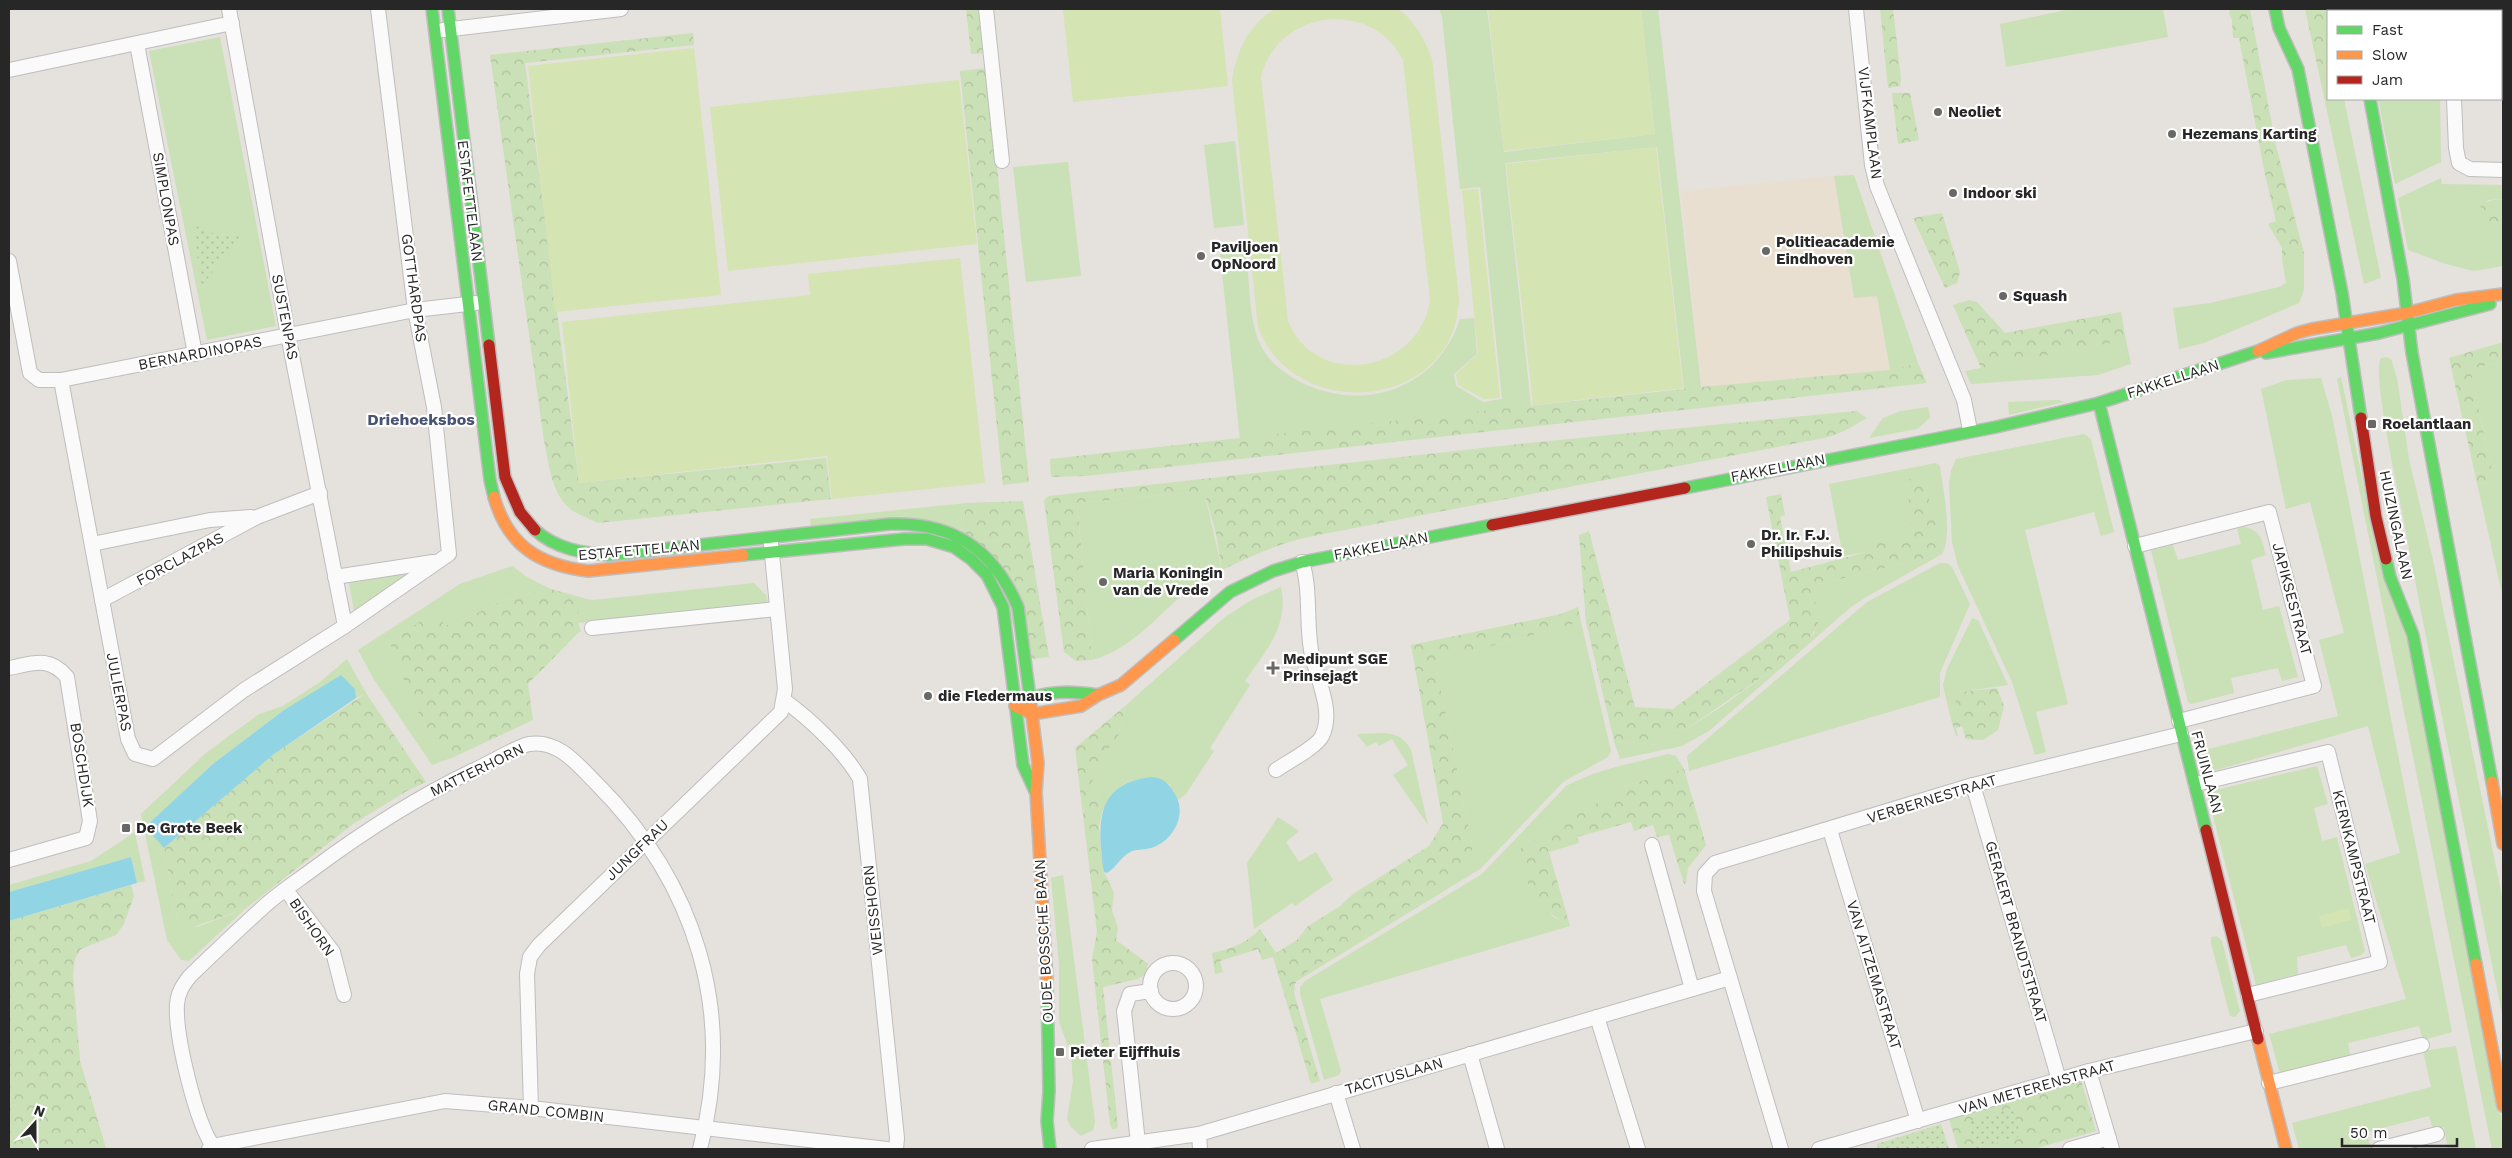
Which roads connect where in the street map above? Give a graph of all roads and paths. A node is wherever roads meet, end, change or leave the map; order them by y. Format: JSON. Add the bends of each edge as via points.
{"nodes":[{"id":1,"x":229,"y":9,"type":"edge"},
{"id":2,"x":378,"y":9,"type":"edge"},
{"id":3,"x":432,"y":9,"type":"edge"},
{"id":4,"x":448,"y":9,"type":"edge"},
{"id":5,"x":620,"y":9,"type":"edge"},
{"id":6,"x":986,"y":9,"type":"edge"},
{"id":7,"x":1856,"y":9,"type":"edge"},
{"id":8,"x":2276,"y":9,"type":"edge"},
{"id":9,"x":232,"y":23,"type":"junction"},
{"id":10,"x":451,"y":29,"type":"junction"},
{"id":11,"x":435,"y":31,"type":"junction"},
{"id":12,"x":138,"y":44,"type":"junction"},
{"id":13,"x":9,"y":70,"type":"edge"},
{"id":14,"x":2370,"y":100,"type":"edge"},
{"id":15,"x":2454,"y":100,"type":"edge"},
{"id":16,"x":1002,"y":161,"type":"dead end"},
{"id":17,"x":2503,"y":170,"type":"edge"},
{"id":18,"x":9,"y":261,"type":"edge"},
{"id":19,"x":2503,"y":294,"type":"edge"},
{"id":20,"x":2503,"y":300,"type":"edge"},
{"id":21,"x":484,"y":302,"type":"junction"},
{"id":22,"x":468,"y":303,"type":"junction"},
{"id":23,"x":415,"y":310,"type":"junction"},
{"id":24,"x":2407,"y":313,"type":"junction"},
{"id":25,"x":2346,"y":323,"type":"junction"},
{"id":26,"x":2409,"y":327,"type":"junction"},
{"id":27,"x":288,"y":335,"type":"junction"},
{"id":28,"x":2348,"y":341,"type":"junction"},
{"id":29,"x":195,"y":354,"type":"junction"},
{"id":30,"x":2250,"y":355,"type":"junction"},
{"id":31,"x":61,"y":380,"type":"junction"},
{"id":32,"x":2099,"y":403,"type":"junction"},
{"id":33,"x":1970,"y":430,"type":"junction"},
{"id":34,"x":320,"y":493,"type":"junction"},
{"id":35,"x":257,"y":517,"type":"junction"},
{"id":36,"x":770,"y":536,"type":"junction"},
{"id":37,"x":92,"y":544,"type":"junction"},
{"id":38,"x":2135,"y":546,"type":"junction"},
{"id":39,"x":772,"y":554,"type":"junction"},
{"id":40,"x":439,"y":562,"type":"junction"},
{"id":41,"x":1302,"y":562,"type":"junction"},
{"id":42,"x":335,"y":577,"type":"junction"},
{"id":43,"x":102,"y":600,"type":"junction"},
{"id":44,"x":777,"y":609,"type":"junction"},
{"id":45,"x":345,"y":626,"type":"junction"},
{"id":46,"x":592,"y":628,"type":"dead end"},
{"id":47,"x":9,"y":668,"type":"edge"},
{"id":48,"x":1098,"y":695,"type":"junction"},
{"id":49,"x":1030,"y":696,"type":"junction"},
{"id":50,"x":785,"y":701,"type":"junction"},
{"id":51,"x":1015,"y":706,"type":"junction"},
{"id":52,"x":1032,"y":714,"type":"junction"},
{"id":53,"x":2180,"y":727,"type":"junction"},
{"id":54,"x":1276,"y":770,"type":"dead end"},
{"id":55,"x":2196,"y":784,"type":"junction"},
{"id":56,"x":1973,"y":785,"type":"junction"},
{"id":57,"x":1036,"y":792,"type":"junction"},
{"id":58,"x":1830,"y":830,"type":"junction"},
{"id":59,"x":646,"y":841,"type":"junction"},
{"id":60,"x":2503,"y":844,"type":"edge"},
{"id":61,"x":1652,"y":845,"type":"dead end"},
{"id":62,"x":9,"y":860,"type":"edge"},
{"id":63,"x":286,"y":890,"type":"junction"},
{"id":64,"x":1730,"y":978,"type":"junction"},
{"id":65,"x":1692,"y":989,"type":"junction"},
{"id":66,"x":1150,"y":991,"type":"dead end"},
{"id":67,"x":344,"y":995,"type":"dead end"},
{"id":68,"x":2248,"y":995,"type":"junction"},
{"id":69,"x":1597,"y":1017,"type":"junction"},
{"id":70,"x":2256,"y":1031,"type":"junction"},
{"id":71,"x":2422,"y":1045,"type":"dead end"},
{"id":72,"x":1470,"y":1054,"type":"junction"},
{"id":73,"x":2089,"y":1071,"type":"junction"},
{"id":74,"x":2059,"y":1080,"type":"junction"},
{"id":75,"x":2269,"y":1083,"type":"junction"},
{"id":76,"x":1049,"y":1091,"type":"junction"},
{"id":77,"x":1336,"y":1093,"type":"junction"},
{"id":78,"x":2503,"y":1106,"type":"edge"},
{"id":79,"x":531,"y":1108,"type":"junction"},
{"id":80,"x":1918,"y":1121,"type":"junction"},
{"id":81,"x":706,"y":1128,"type":"junction"},
{"id":82,"x":1199,"y":1134,"type":"junction"},
{"id":83,"x":2437,"y":1134,"type":"dead end"},
{"id":84,"x":1138,"y":1143,"type":"junction"},
{"id":85,"x":2111,"y":1144,"type":"edge"},
{"id":86,"x":212,"y":1148,"type":"edge"},
{"id":87,"x":700,"y":1149,"type":"edge"},
{"id":88,"x":887,"y":1149,"type":"edge"},
{"id":89,"x":896,"y":1149,"type":"edge"},
{"id":90,"x":1050,"y":1149,"type":"edge"},
{"id":91,"x":1062,"y":1149,"type":"edge"},
{"id":92,"x":1092,"y":1149,"type":"edge"},
{"id":93,"x":1200,"y":1149,"type":"edge"},
{"id":94,"x":1353,"y":1149,"type":"edge"},
{"id":95,"x":1497,"y":1149,"type":"edge"},
{"id":96,"x":1638,"y":1149,"type":"edge"},
{"id":97,"x":1781,"y":1149,"type":"edge"},
{"id":98,"x":1820,"y":1149,"type":"edge"},
{"id":99,"x":2070,"y":1149,"type":"edge"},
{"id":100,"x":2286,"y":1149,"type":"edge"},
{"id":101,"x":2379,"y":1149,"type":"edge"}],
"edges":[{"from":1,"to":9,"type":"street","name":"SUSTENPAS"},
{"from":2,"to":23,"type":"street","name":"GOTTHARDPAS"},
{"from":3,"to":11,"type":"street","name":"ESTAFETTELAAN"},
{"from":4,"to":10,"type":"street","name":"ESTAFETTELAAN"},
{"from":5,"to":10,"type":"street"},
{"from":6,"to":16,"type":"street"},
{"from":7,"to":33,"type":"street","name":"VIJFKAMPLAAN","via":[[1877,186],[1964,400]]},
{"from":8,"to":25,"type":"street","name":"HUIZINGALAAN","via":[[2280,28],[2298,69]]},
{"from":9,"to":12,"type":"street"},
{"from":9,"to":27,"type":"street","name":"SUSTENPAS"},
{"from":10,"to":11,"type":"street"},
{"from":10,"to":21,"type":"street","name":"ESTAFETTELAAN"},
{"from":11,"to":22,"type":"street","name":"ESTAFETTELAAN"},
{"from":12,"to":13,"type":"street"},
{"from":12,"to":29,"type":"street","name":"SIMPLONPAS"},
{"from":14,"to":24,"type":"street"},
{"from":15,"to":17,"type":"street","via":[[2459,162],[2470,170]]},
{"from":18,"to":31,"type":"street","name":"BERNARDINOPAS","via":[[30,374],[39,380]]},
{"from":19,"to":24,"type":"street","via":[[2456,300]]},
{"from":20,"to":26,"type":"street"},
{"from":21,"to":22,"type":"street","name":"BERNARDINOPAS"},
{"from":21,"to":36,"type":"street","name":"ESTAFETTELAAN","via":[[505,477],[520,513],[534,530],[560,548],[609,555]]},
{"from":22,"to":23,"type":"street","name":"BERNARDINOPAS"},
{"from":22,"to":39,"type":"street","name":"ESTAFETTELAAN","via":[[494,502],[515,542],[530,554],[570,570],[611,570]]},
{"from":23,"to":27,"type":"street","name":"BERNARDINOPAS"},
{"from":23,"to":40,"type":"street","name":"GOTTHARDPAS","via":[[434,407],[449,554]]},
{"from":24,"to":25,"type":"street","name":"FAKKELLAAN"},
{"from":24,"to":26,"type":"street"},
{"from":25,"to":28,"type":"street","name":"HUIZINGALAAN"},
{"from":25,"to":30,"type":"street","name":"FAKKELLAAN","via":[[2297,334]]},
{"from":26,"to":28,"type":"street","name":"FAKKELLAAN"},
{"from":26,"to":60,"type":"street"},
{"from":27,"to":29,"type":"street","name":"BERNARDINOPAS"},
{"from":27,"to":34,"type":"street","name":"SUSTENPAS"},
{"from":28,"to":30,"type":"street","name":"FAKKELLAAN"},
{"from":28,"to":78,"type":"street","name":"HUIZINGALAAN","via":[[2376,517],[2390,577],[2413,636]]},
{"from":29,"to":31,"type":"street","name":"BERNARDINOPAS"},
{"from":30,"to":32,"type":"street","name":"FAKKELLAAN"},
{"from":31,"to":37,"type":"street","name":"JULIERPAS"},
{"from":32,"to":33,"type":"street","name":"FAKKELLAAN"},
{"from":32,"to":38,"type":"street","name":"FRUINLAAN"},
{"from":33,"to":41,"type":"street","name":"FAKKELLAAN"},
{"from":34,"to":35,"type":"street","name":"FORCLAZPAS"},
{"from":34,"to":42,"type":"street","name":"SUSTENPAS"},
{"from":35,"to":37,"type":"street","name":"FORCLAZPAS","via":[[210,520]]},
{"from":35,"to":43,"type":"street","name":"FORCLAZPAS"},
{"from":36,"to":39,"type":"street"},
{"from":36,"to":49,"type":"street","name":"ESTAFETTELAAN","via":[[902,524],[926,525],[941,529],[977,548],[997,567],[1011,588],[1018,607]]},
{"from":37,"to":43,"type":"street","name":"JULIERPAS"},
{"from":38,"to":53,"type":"street","name":"FRUINLAAN"},
{"from":38,"to":53,"type":"street","name":"JAPIKSESTRAAT","via":[[2269,512],[2314,686]]},
{"from":39,"to":44,"type":"street"},
{"from":39,"to":51,"type":"street","name":"ESTAFETTELAAN","via":[[904,539],[927,539],[954,547],[987,575],[1003,608]]},
{"from":40,"to":42,"type":"street"},
{"from":40,"to":45,"type":"street"},
{"from":41,"to":48,"type":"street","name":"FAKKELLAAN","via":[[1273,570],[1230,592],[1121,685]]},
{"from":41,"to":54,"type":"street","via":[[1307,576],[1311,649],[1326,726],[1321,739]]},
{"from":42,"to":45,"type":"street","name":"SUSTENPAS"},
{"from":43,"to":45,"type":"street","name":"JULIERPAS","via":[[128,739],[135,754],[153,760],[244,690]]},
{"from":44,"to":46,"type":"street"},
{"from":44,"to":50,"type":"street"},
{"from":47,"to":62,"type":"street","name":"BOSCHDIJK","via":[[41,662],[58,666],[67,677],[90,821],[86,838]]},
{"from":48,"to":49,"type":"street","name":"FAKKELLAAN","via":[[1079,692]]},
{"from":48,"to":52,"type":"street","name":"FAKKELLAAN","via":[[1081,706]]},
{"from":49,"to":51,"type":"street","name":"FAKKELLAAN"},
{"from":49,"to":52,"type":"street","name":"ESTAFETTELAAN"},
{"from":50,"to":59,"type":"street","name":"JUNGFRAU","via":[[781,712]]},
{"from":50,"to":89,"type":"street","name":"WEISSHORN","via":[[853,766],[860,779]]},
{"from":51,"to":52,"type":"street"},
{"from":51,"to":57,"type":"street","name":"OUDE BOSSCHE BAAN","via":[[1023,765]]},
{"from":52,"to":57,"type":"street","name":"OUDE BOSSCHE BAAN","via":[[1038,763]]},
{"from":53,"to":55,"type":"street","name":"FRUINLAAN"},
{"from":53,"to":56,"type":"street","name":"VERBERNESTRAAT"},
{"from":55,"to":68,"type":"street","name":"FRUINLAAN"},
{"from":55,"to":68,"type":"street","name":"KERNKAMPSTRAAT","via":[[2328,752],[2380,962]]},
{"from":56,"to":58,"type":"street","name":"VERBERNESTRAAT"},
{"from":56,"to":74,"type":"street","name":"GERAERT BRANDTSTRAAT"},
{"from":57,"to":76,"type":"street","name":"OUDE BOSSCHE BAAN","via":[[1046,964]]},
{"from":58,"to":64,"type":"street","name":"VERBERNESTRAAT","via":[[1715,863],[1705,874],[1704,891]]},
{"from":58,"to":80,"type":"street","name":"VAN AITZEMASTRAAT"},
{"from":59,"to":63,"type":"street","name":"MATTERHORN","via":[[570,756],[549,744],[529,744],[412,802],[360,834]]},
{"from":59,"to":79,"type":"street","name":"JUNGFRAU","via":[[530,957],[526,974]]},
{"from":59,"to":81,"type":"street","name":"MATTERHORN","via":[[658,856],[684,906],[701,953],[713,1018],[714,1070]]},
{"from":61,"to":65,"type":"street"},
{"from":63,"to":67,"type":"street","name":"BISHORN","via":[[333,952]]},
{"from":63,"to":86,"type":"street","name":"MATTERHORN","via":[[196,970],[180,989],[177,1026],[196,1108]]},
{"from":64,"to":65,"type":"street","name":"TACITUSLAAN"},
{"from":64,"to":97,"type":"street"},
{"from":65,"to":69,"type":"street","name":"TACITUSLAAN"},
{"from":66,"to":84,"type":"street","via":[[1130,994],[1124,1011]]},
{"from":68,"to":70,"type":"street","name":"FRUINLAAN"},
{"from":69,"to":72,"type":"street","name":"TACITUSLAAN"},
{"from":69,"to":96,"type":"street"},
{"from":70,"to":73,"type":"street","name":"VAN METERENSTRAAT"},
{"from":70,"to":75,"type":"street","name":"FRUINLAAN"},
{"from":71,"to":75,"type":"street"},
{"from":72,"to":77,"type":"street","name":"TACITUSLAAN"},
{"from":72,"to":95,"type":"street"},
{"from":73,"to":74,"type":"street","name":"VAN METERENSTRAAT"},
{"from":73,"to":85,"type":"street"},
{"from":74,"to":80,"type":"street","name":"VAN METERENSTRAAT"},
{"from":75,"to":100,"type":"street","name":"FRUINLAAN"},
{"from":76,"to":90,"type":"street","name":"OUDE BOSSCHE BAAN","via":[[1047,1121]]},
{"from":76,"to":91,"type":"street","name":"OUDE BOSSCHE BAAN"},
{"from":77,"to":82,"type":"street","name":"TACITUSLAAN"},
{"from":77,"to":94,"type":"street"},
{"from":79,"to":81,"type":"street","name":"GRAND COMBIN"},
{"from":79,"to":86,"type":"street","name":"GRAND COMBIN","via":[[445,1101]]},
{"from":80,"to":98,"type":"street","name":"VAN METERENSTRAAT"},
{"from":81,"to":87,"type":"street","name":"MATTERHORN"},
{"from":81,"to":88,"type":"street","name":"GRAND COMBIN"},
{"from":82,"to":84,"type":"street","name":"TACITUSLAAN"},
{"from":82,"to":93,"type":"street"},
{"from":83,"to":101,"type":"street"},
{"from":84,"to":92,"type":"street","name":"TACITUSLAAN"},
{"from":85,"to":99,"type":"street"}]}
